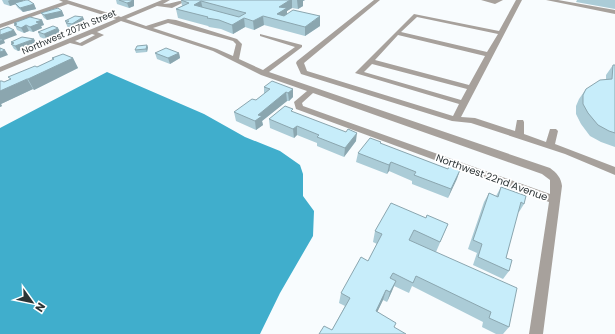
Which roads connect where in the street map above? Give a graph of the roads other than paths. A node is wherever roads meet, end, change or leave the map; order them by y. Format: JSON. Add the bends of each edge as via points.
{"nodes":[{"id":1,"x":167,"y":0,"type":"edge"},
{"id":2,"x":185,"y":0,"type":"edge"},
{"id":3,"x":376,"y":0,"type":"edge"},
{"id":4,"x":484,"y":0,"type":"edge"},
{"id":5,"x":500,"y":0,"type":"edge"},
{"id":6,"x":519,"y":0,"type":"edge"},
{"id":7,"x":550,"y":0,"type":"edge"},
{"id":8,"x":65,"y":1,"type":"edge"},
{"id":9,"x":155,"y":5,"type":"junction"},
{"id":10,"x":615,"y":12,"type":"edge"},
{"id":11,"x":123,"y":19,"type":"junction"},
{"id":12,"x":0,"y":26,"type":"edge"},
{"id":13,"x":148,"y":27,"type":"junction"},
{"id":14,"x":92,"y":32,"type":"junction"},
{"id":15,"x":397,"y":33,"type":"junction"},
{"id":16,"x":502,"y":33,"type":"junction"},
{"id":17,"x":262,"y":35,"type":"dead end"},
{"id":18,"x":70,"y":41,"type":"junction"},
{"id":19,"x":490,"y":55,"type":"junction"},
{"id":20,"x":32,"y":57,"type":"junction"},
{"id":21,"x":235,"y":60,"type":"junction"},
{"id":22,"x":40,"y":61,"type":"dead end"},
{"id":23,"x":370,"y":61,"type":"junction"},
{"id":24,"x":0,"y":70,"type":"edge"},
{"id":25,"x":264,"y":73,"type":"junction"},
{"id":26,"x":472,"y":88,"type":"junction"},
{"id":27,"x":312,"y":90,"type":"junction"},
{"id":28,"x":463,"y":103,"type":"junction"},
{"id":29,"x":455,"y":119,"type":"junction"},
{"id":30,"x":520,"y":122,"type":"dead end"},
{"id":31,"x":553,"y":131,"type":"dead end"},
{"id":32,"x":519,"y":136,"type":"junction"},
{"id":33,"x":550,"y":146,"type":"junction"},
{"id":34,"x":615,"y":171,"type":"edge"},
{"id":35,"x":555,"y":200,"type":"junction"},
{"id":36,"x":536,"y":334,"type":"edge"}],
"edges":[{"from":1,"to":9,"type":"street","name":"Northwest 207th Street"},
{"from":2,"to":9,"type":"street","via":[[172,6]]},
{"from":3,"to":29,"type":"street","via":[[300,63],[304,72]]},
{"from":4,"to":5,"type":"street"},
{"from":6,"to":16,"type":"street"},
{"from":7,"to":10,"type":"street"},
{"from":8,"to":11,"type":"street","name":"Northwest 22nd Avenue"},
{"from":8,"to":12,"type":"street"},
{"from":9,"to":11,"type":"street","name":"Northwest 207th Street"},
{"from":11,"to":13,"type":"street","name":"Northwest 22nd Avenue"},
{"from":11,"to":14,"type":"street","name":"Northwest 207th Street"},
{"from":13,"to":21,"type":"street","name":"Northwest 22nd Avenue","via":[[215,50]]},
{"from":13,"to":21,"type":"street","via":[[168,21],[176,22],[236,40],[238,44]]},
{"from":14,"to":18,"type":"street","name":"Northwest 207th Street"},
{"from":14,"to":18,"type":"street","via":[[102,35],[80,45]]},
{"from":15,"to":16,"type":"street","via":[[416,16]]},
{"from":15,"to":19,"type":"street"},
{"from":15,"to":23,"type":"street"},
{"from":16,"to":19,"type":"street"},
{"from":17,"to":25,"type":"street","via":[[300,46]]},
{"from":18,"to":20,"type":"street","name":"Northwest 207th Street"},
{"from":19,"to":26,"type":"street"},
{"from":20,"to":22,"type":"street"},
{"from":20,"to":24,"type":"street","name":"Northwest 207th Street"},
{"from":21,"to":25,"type":"street","name":"Northwest 22nd Avenue"},
{"from":23,"to":26,"type":"street"},
{"from":23,"to":28,"type":"street","via":[[359,73]]},
{"from":25,"to":27,"type":"street","name":"Northwest 22nd Avenue"},
{"from":26,"to":28,"type":"street"},
{"from":27,"to":35,"type":"street","name":"Northwest 22nd Avenue","via":[[546,171],[554,176],[557,182]]},
{"from":27,"to":35,"type":"street","name":"Northwest 22nd Avenue","via":[[298,102],[299,107]]},
{"from":28,"to":29,"type":"street"},
{"from":29,"to":32,"type":"street","via":[[472,120]]},
{"from":30,"to":32,"type":"street"},
{"from":31,"to":33,"type":"street"},
{"from":32,"to":33,"type":"street"},
{"from":33,"to":34,"type":"street"},
{"from":35,"to":36,"type":"street"}]}
